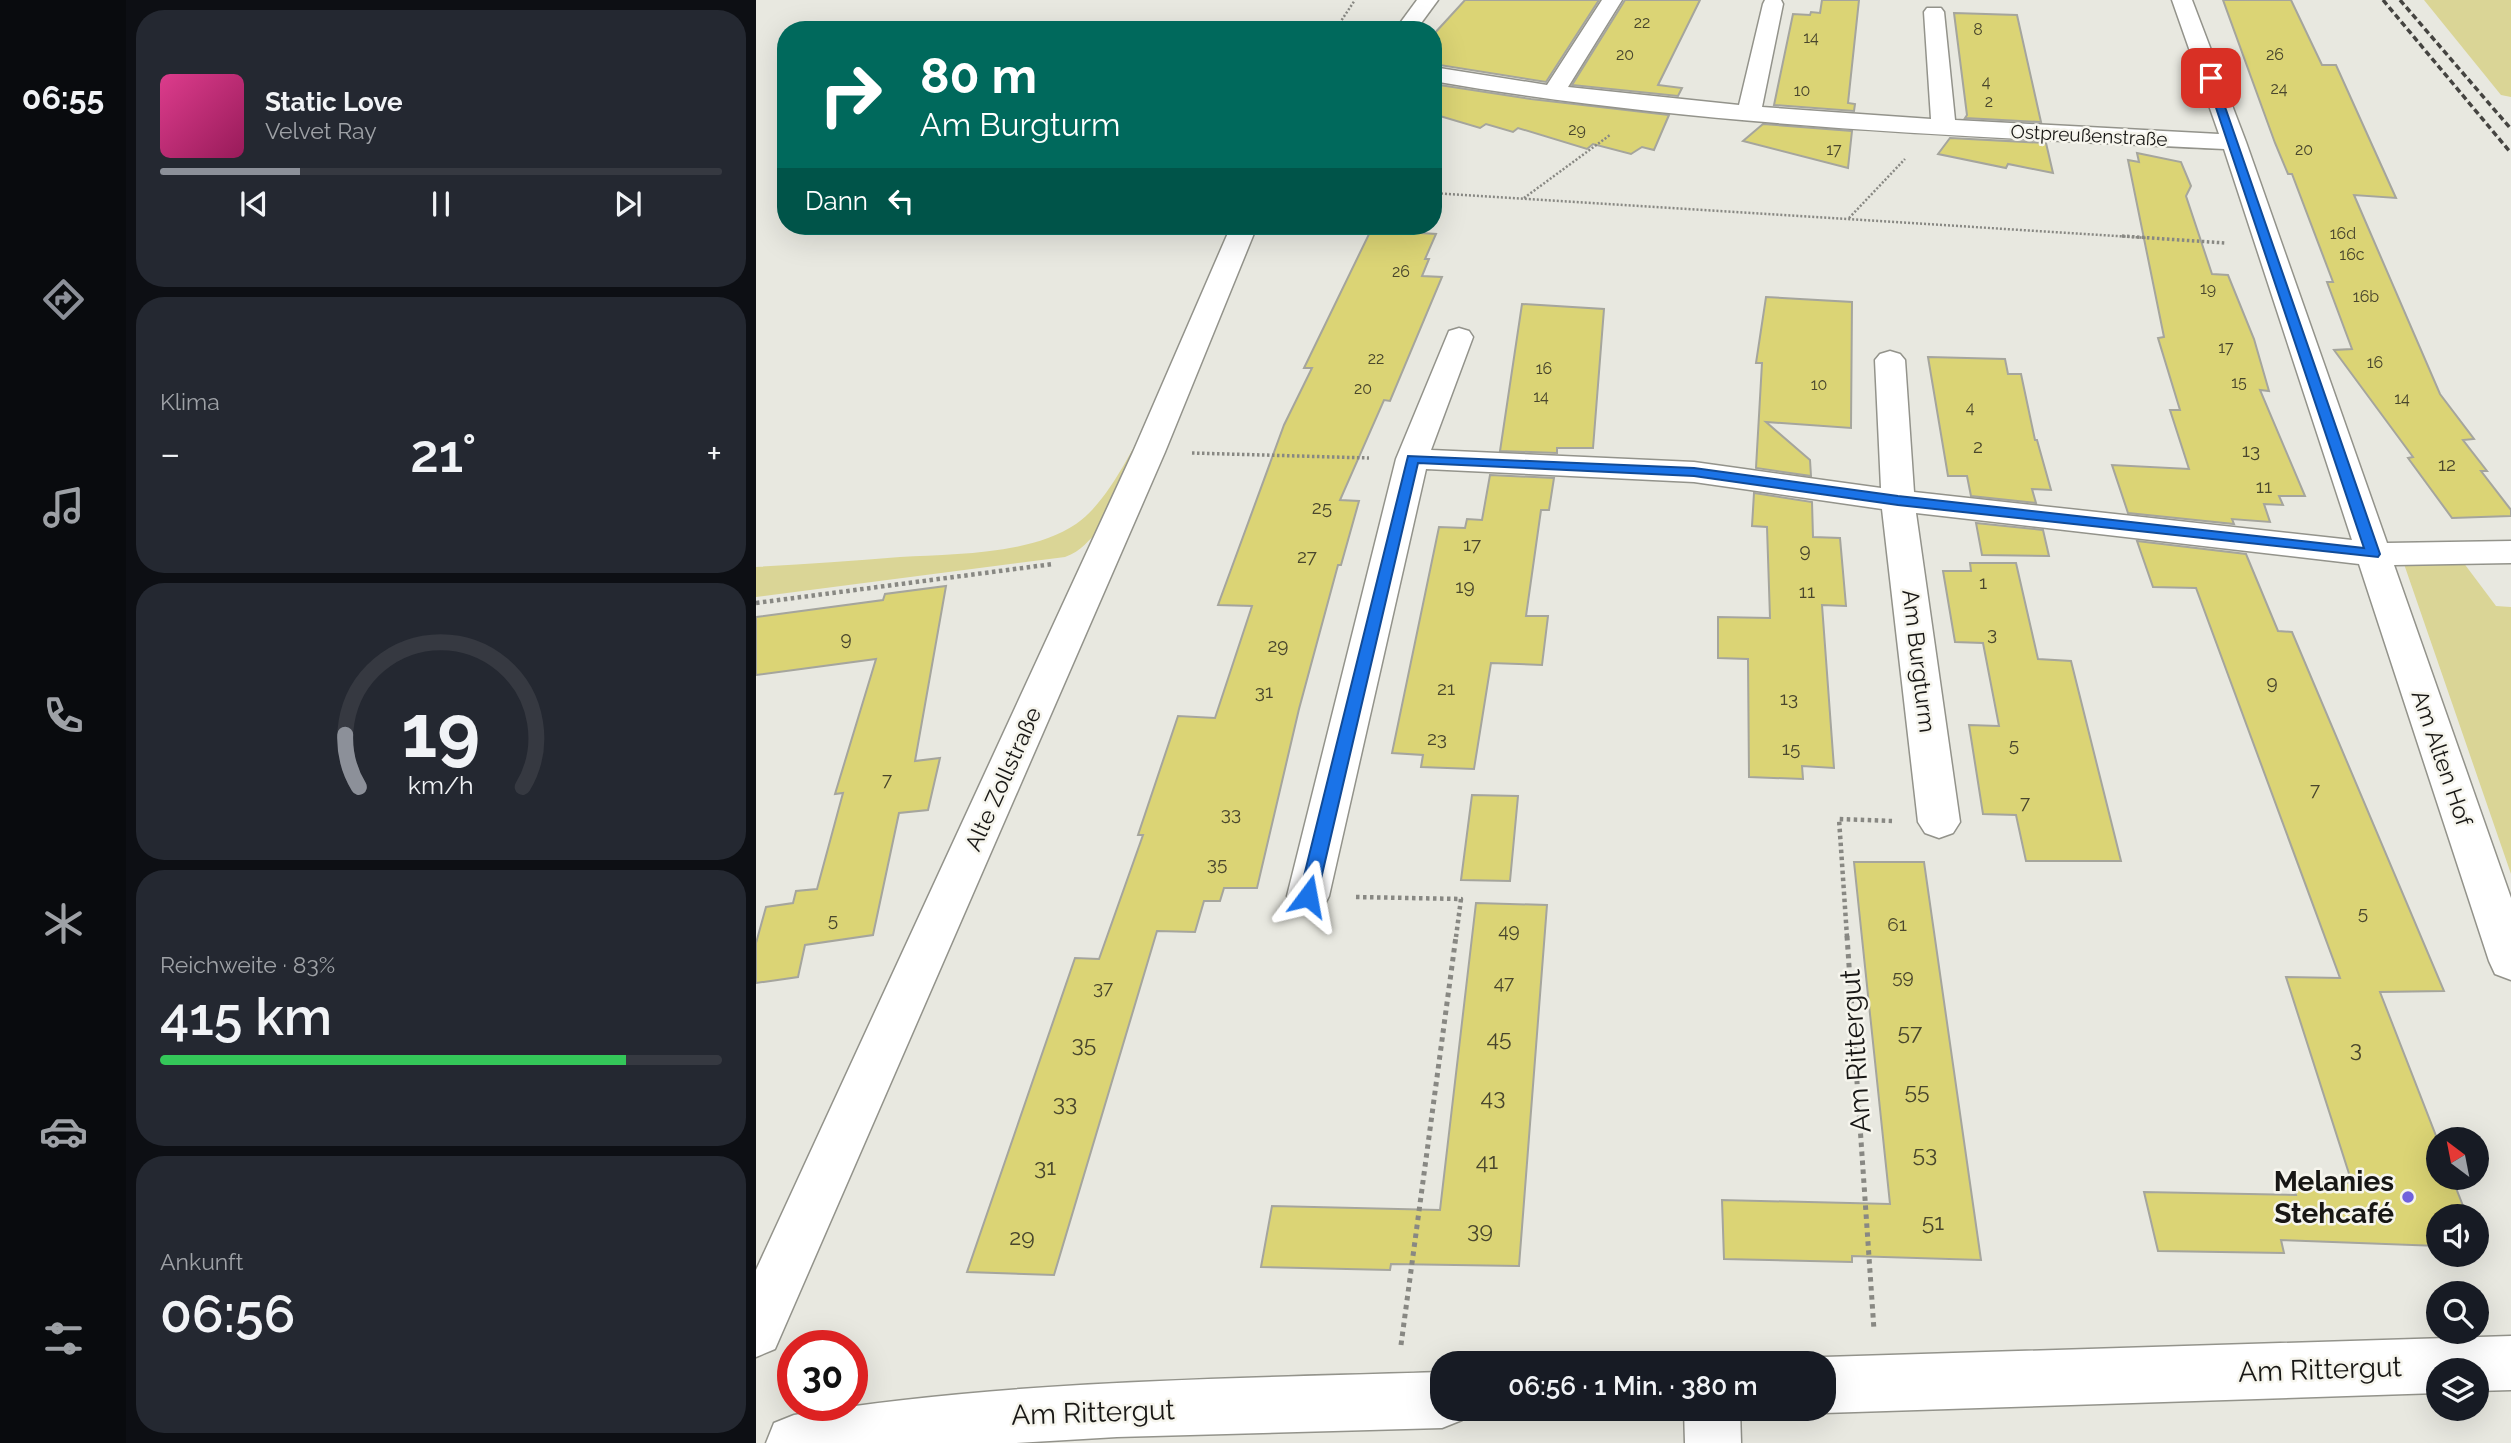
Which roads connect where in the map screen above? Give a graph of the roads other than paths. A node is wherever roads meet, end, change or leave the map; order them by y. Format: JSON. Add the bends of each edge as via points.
{"nodes":[{"id":1,"x":1428,"y":0,"type":"edge"},
{"id":2,"x":1612,"y":0,"type":"edge"},
{"id":3,"x":2182,"y":0,"type":"edge"},
{"id":4,"x":1773,"y":4,"type":"dead end"},
{"id":5,"x":1934,"y":12,"type":"dead end"},
{"id":6,"x":1412,"y":21,"type":"edge"},
{"id":7,"x":1442,"y":75,"type":"edge"},
{"id":8,"x":1553,"y":93,"type":"junction"},
{"id":9,"x":1749,"y":113,"type":"junction"},
{"id":10,"x":1940,"y":127,"type":"junction"},
{"id":11,"x":2234,"y":142,"type":"junction"},
{"id":12,"x":1240,"y":235,"type":"edge"},
{"id":13,"x":1459,"y":337,"type":"dead end"},
{"id":14,"x":1890,"y":360,"type":"dead end"},
{"id":15,"x":1412,"y":459,"type":"junction"},
{"id":16,"x":1898,"y":501,"type":"junction"},
{"id":17,"x":2511,"y":552,"type":"edge"},
{"id":18,"x":2373,"y":554,"type":"junction"},
{"id":19,"x":1939,"y":822,"type":"road end"},
{"id":20,"x":1308,"y":896,"type":"road end"},
{"id":21,"x":2511,"y":961,"type":"edge"},
{"id":22,"x":756,"y":1330,"type":"edge"},
{"id":23,"x":2511,"y":1363,"type":"edge"},
{"id":24,"x":1836,"y":1385,"type":"edge"},
{"id":25,"x":1418,"y":1401,"type":"edge"},
{"id":26,"x":1712,"y":1421,"type":"edge"},
{"id":27,"x":794,"y":1443,"type":"edge"},
{"id":28,"x":1713,"y":1443,"type":"edge"}],
"edges":[{"from":1,"to":6,"type":"street"},
{"from":2,"to":8,"type":"street"},
{"from":3,"to":11,"type":"street","name":"Am Alten Hof"},
{"from":4,"to":9,"type":"street"},
{"from":5,"to":10,"type":"street"},
{"from":7,"to":8,"type":"street","name":"Ostpreußenstraße"},
{"from":8,"to":9,"type":"street","name":"Ostpreußenstraße"},
{"from":9,"to":10,"type":"street","name":"Ostpreußenstraße"},
{"from":10,"to":11,"type":"street","name":"Ostpreußenstraße"},
{"from":11,"to":18,"type":"street","name":"Am Alten Hof"},
{"from":12,"to":22,"type":"street","name":"Alte Zollstraße","via":[[1149,452]]},
{"from":13,"to":15,"type":"street"},
{"from":14,"to":16,"type":"street","name":"Am Burgturm"},
{"from":15,"to":16,"type":"street","via":[[1694,472]]},
{"from":15,"to":20,"type":"street"},
{"from":16,"to":18,"type":"street"},
{"from":16,"to":19,"type":"street","name":"Am Burgturm"},
{"from":17,"to":18,"type":"street"},
{"from":18,"to":21,"type":"street","name":"Am Alten Hof"},
{"from":23,"to":24,"type":"street","name":"Am Rittergut"},
{"from":25,"to":27,"type":"street","name":"Am Rittergut","via":[[1027,1414],[902,1425]]},
{"from":26,"to":28,"type":"street"}]}
